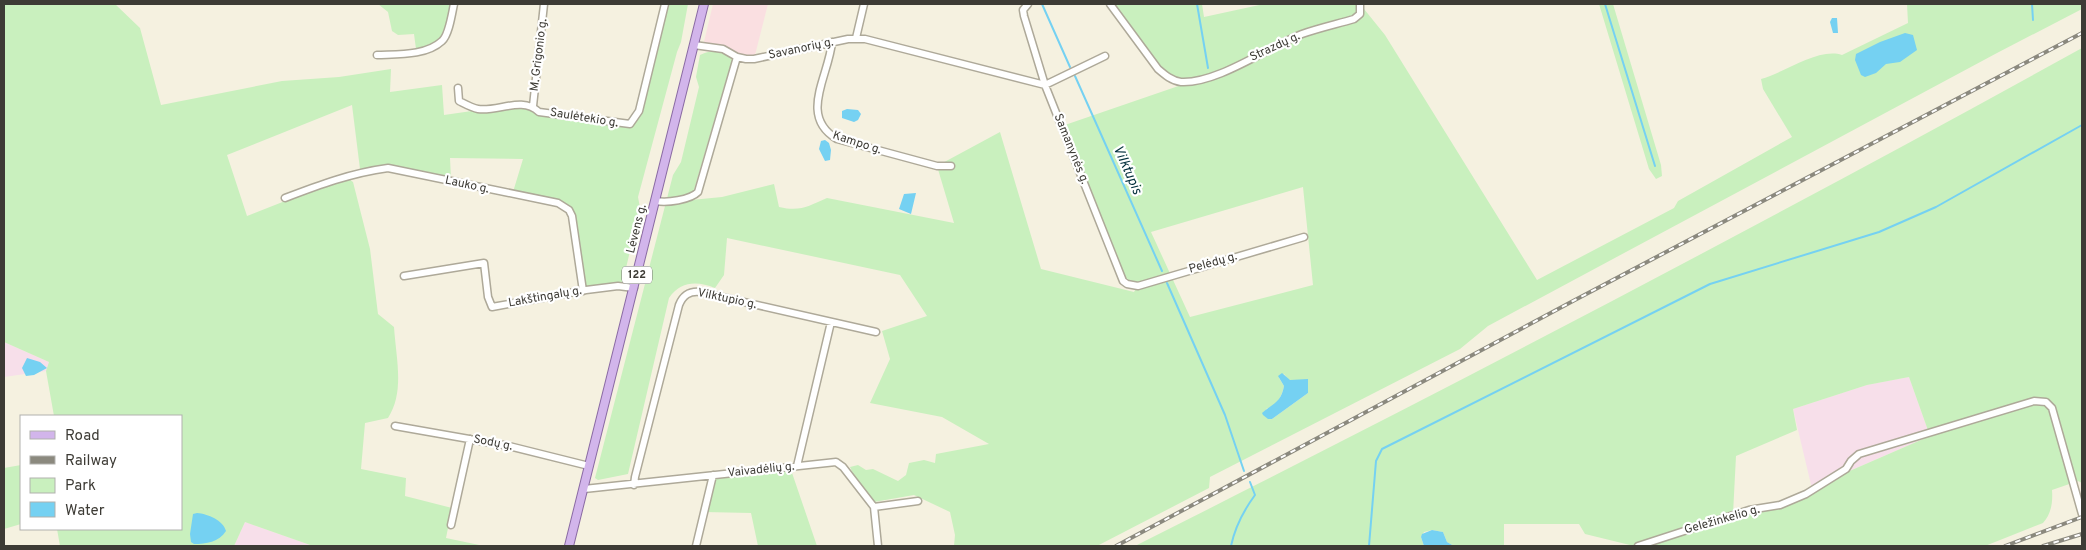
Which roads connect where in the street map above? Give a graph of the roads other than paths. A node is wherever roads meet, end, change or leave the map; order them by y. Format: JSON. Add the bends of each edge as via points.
{"nodes":[{"id":1,"x":454,"y":4,"type":"edge"},
{"id":2,"x":544,"y":4,"type":"edge"},
{"id":3,"x":665,"y":4,"type":"edge"},
{"id":4,"x":704,"y":4,"type":"edge"},
{"id":5,"x":864,"y":4,"type":"edge"},
{"id":6,"x":1028,"y":4,"type":"edge"},
{"id":7,"x":1110,"y":4,"type":"edge"},
{"id":8,"x":1360,"y":4,"type":"edge"},
{"id":9,"x":856,"y":38,"type":"junction"},
{"id":10,"x":832,"y":42,"type":"junction"},
{"id":11,"x":694,"y":46,"type":"junction"},
{"id":12,"x":377,"y":55,"type":"dead end"},
{"id":13,"x":1105,"y":56,"type":"dead end"},
{"id":14,"x":738,"y":57,"type":"junction"},
{"id":15,"x":1045,"y":85,"type":"junction"},
{"id":16,"x":458,"y":88,"type":"dead end"},
{"id":17,"x":533,"y":106,"type":"junction"},
{"id":18,"x":951,"y":166,"type":"dead end"},
{"id":19,"x":285,"y":198,"type":"dead end"},
{"id":20,"x":656,"y":201,"type":"junction"},
{"id":21,"x":1304,"y":237,"type":"dead end"},
{"id":22,"x":404,"y":276,"type":"dead end"},
{"id":23,"x":1123,"y":281,"type":"joint"},
{"id":24,"x":634,"y":288,"type":"junction"},
{"id":25,"x":583,"y":291,"type":"junction"},
{"id":26,"x":831,"y":322,"type":"junction"},
{"id":27,"x":876,"y":332,"type":"dead end"},
{"id":28,"x":395,"y":426,"type":"dead end"},
{"id":29,"x":470,"y":439,"type":"junction"},
{"id":30,"x":589,"y":466,"type":"junction"},
{"id":31,"x":797,"y":466,"type":"junction"},
{"id":32,"x":713,"y":475,"type":"junction"},
{"id":33,"x":634,"y":485,"type":"junction"},
{"id":34,"x":584,"y":490,"type":"junction"},
{"id":35,"x":918,"y":501,"type":"dead end"},
{"id":36,"x":874,"y":507,"type":"junction"},
{"id":37,"x":2082,"y":514,"type":"edge"},
{"id":38,"x":452,"y":525,"type":"dead end"},
{"id":39,"x":569,"y":546,"type":"edge"},
{"id":40,"x":696,"y":546,"type":"edge"},
{"id":41,"x":878,"y":546,"type":"edge"},
{"id":42,"x":1638,"y":546,"type":"edge"}],
"edges":[{"from":1,"to":12,"type":"street","via":[[443,41],[419,52]]},
{"from":2,"to":17,"type":"street","name":"M. Grigonio g."},
{"from":3,"to":17,"type":"street","name":"Saulėtekio g.","via":[[638,111],[630,124],[539,112]]},
{"from":4,"to":11,"type":"main road","name":"Lėvens g.","number":"122"},
{"from":5,"to":9,"type":"street"},
{"from":6,"to":15,"type":"street","name":"Samanynės g.","via":[[1023,10],[1024,16]]},
{"from":7,"to":8,"type":"street","name":"Strazdų g.","via":[[1158,69],[1180,82],[1219,74],[1302,34],[1354,19],[1360,14]]},
{"from":9,"to":10,"type":"street","name":"Savanorių g."},
{"from":9,"to":15,"type":"street","name":"Savanorių g."},
{"from":10,"to":14,"type":"street","name":"Savanorių g.","via":[[754,59]]},
{"from":10,"to":18,"type":"street","name":"Kampo g.","via":[[817,105],[818,121],[825,132],[837,139],[910,159]]},
{"from":11,"to":14,"type":"street","via":[[723,49]]},
{"from":11,"to":20,"type":"main road","name":"Lėvens g.","number":"122"},
{"from":13,"to":15,"type":"street"},
{"from":14,"to":20,"type":"street","via":[[698,192],[691,197]]},
{"from":15,"to":23,"type":"street","name":"Samanynės g."},
{"from":16,"to":17,"type":"street","name":"Saulėtekio g.","via":[[459,101],[478,109],[520,104]]},
{"from":19,"to":25,"type":"street","name":"Lauko g.","via":[[357,173],[388,168],[558,203],[572,216]]},
{"from":20,"to":24,"type":"main road","name":"Lėvens g.","number":"122"},
{"from":21,"to":23,"type":"street","name":"Pelėdų g.","via":[[1138,286]]},
{"from":22,"to":25,"type":"street","name":"Lakštingalų g.","via":[[484,263],[492,306]]},
{"from":24,"to":25,"type":"street","name":"Lakštingalų g.","via":[[618,286]]},
{"from":24,"to":30,"type":"main road","name":"Lėvens g.","number":"122"},
{"from":26,"to":27,"type":"street","name":"Vilktupio g."},
{"from":26,"to":31,"type":"street"},
{"from":26,"to":33,"type":"street","name":"Vilktupio g.","via":[[700,292],[684,295]]},
{"from":28,"to":29,"type":"street","name":"Sodų g."},
{"from":29,"to":30,"type":"street","name":"Sodų g."},
{"from":29,"to":38,"type":"street"},
{"from":30,"to":34,"type":"main road","name":"Lėvens g.","number":"122"},
{"from":31,"to":32,"type":"street","name":"Vaivadėlių g."},
{"from":31,"to":36,"type":"street","name":"Vaivadėlių g.","via":[[836,462]]},
{"from":32,"to":33,"type":"street","name":"Vaivadėlių g."},
{"from":32,"to":40,"type":"street"},
{"from":33,"to":34,"type":"street","name":"Vaivadėlių g."},
{"from":34,"to":39,"type":"main road","name":"Lėvens g.","number":"122"},
{"from":35,"to":36,"type":"street"},
{"from":36,"to":41,"type":"street"},
{"from":37,"to":42,"type":"street","name":"Geležinkelio g.","via":[[2052,408],[2046,402],[2034,401],[1859,454],[1846,469],[1806,494],[1780,505],[1749,510]]}]}
